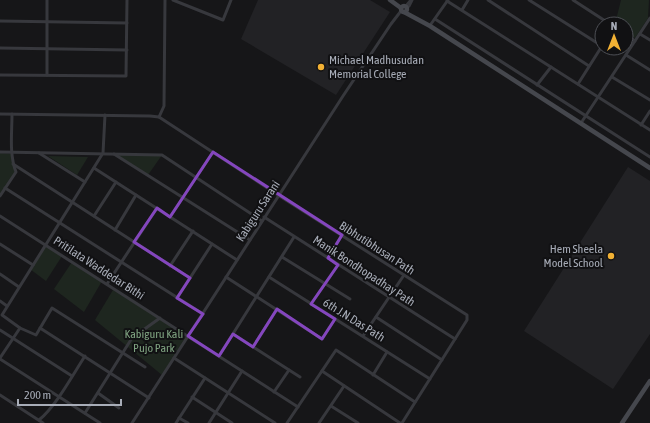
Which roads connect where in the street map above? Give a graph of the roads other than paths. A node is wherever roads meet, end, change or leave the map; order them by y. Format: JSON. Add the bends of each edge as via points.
{"nodes":[{"id":1,"x":47,"y":0,"type":"edge"},
{"id":2,"x":127,"y":0,"type":"edge"},
{"id":3,"x":165,"y":0,"type":"edge"},
{"id":4,"x":173,"y":0,"type":"edge"},
{"id":5,"x":231,"y":0,"type":"edge"},
{"id":6,"x":412,"y":0,"type":"edge"},
{"id":7,"x":448,"y":0,"type":"edge"},
{"id":8,"x":468,"y":0,"type":"edge"},
{"id":9,"x":488,"y":0,"type":"edge"},
{"id":10,"x":529,"y":0,"type":"edge"},
{"id":11,"x":573,"y":0,"type":"edge"},
{"id":12,"x":391,"y":1,"type":"edge"},
{"id":13,"x":404,"y":9,"type":"junction"},
{"id":14,"x":462,"y":10,"type":"junction"},
{"id":15,"x":598,"y":16,"type":"edge"},
{"id":16,"x":650,"y":18,"type":"edge"},
{"id":17,"x":435,"y":19,"type":"junction"},
{"id":18,"x":0,"y":21,"type":"edge"},
{"id":19,"x":47,"y":22,"type":"junction"},
{"id":20,"x":127,"y":23,"type":"junction"},
{"id":21,"x":431,"y":24,"type":"junction"},
{"id":22,"x":640,"y":34,"type":"junction"},
{"id":23,"x":650,"y":40,"type":"edge"},
{"id":24,"x":594,"y":41,"type":"edge"},
{"id":25,"x":635,"y":41,"type":"edge"},
{"id":26,"x":0,"y":48,"type":"edge"},
{"id":27,"x":47,"y":48,"type":"junction"},
{"id":28,"x":127,"y":50,"type":"junction"},
{"id":29,"x":596,"y":56,"type":"edge"},
{"id":30,"x":625,"y":56,"type":"edge"},
{"id":31,"x":628,"y":56,"type":"edge"},
{"id":32,"x":589,"y":66,"type":"junction"},
{"id":33,"x":551,"y":67,"type":"junction"},
{"id":34,"x":650,"y":70,"type":"edge"},
{"id":35,"x":0,"y":75,"type":"edge"},
{"id":36,"x":47,"y":75,"type":"junction"},
{"id":37,"x":612,"y":77,"type":"junction"},
{"id":38,"x":578,"y":84,"type":"junction"},
{"id":39,"x":537,"y":85,"type":"junction"},
{"id":40,"x":598,"y":97,"type":"junction"},
{"id":41,"x":650,"y":100,"type":"edge"},
{"id":42,"x":650,"y":111,"type":"edge"},
{"id":43,"x":0,"y":114,"type":"edge"},
{"id":44,"x":12,"y":114,"type":"junction"},
{"id":45,"x":105,"y":115,"type":"junction"},
{"id":46,"x":586,"y":116,"type":"junction"},
{"id":47,"x":159,"y":117,"type":"junction"},
{"id":48,"x":582,"y":122,"type":"junction"},
{"id":49,"x":641,"y":125,"type":"junction"},
{"id":50,"x":650,"y":130,"type":"edge"},
{"id":51,"x":0,"y":152,"type":"edge"},
{"id":52,"x":213,"y":152,"type":"junction"},
{"id":53,"x":12,"y":153,"type":"junction"},
{"id":54,"x":38,"y":153,"type":"junction"},
{"id":55,"x":103,"y":153,"type":"junction"},
{"id":56,"x":114,"y":154,"type":"junction"},
{"id":57,"x":650,"y":157,"type":"edge"},
{"id":58,"x":13,"y":164,"type":"junction"},
{"id":59,"x":650,"y":167,"type":"edge"},
{"id":60,"x":94,"y":168,"type":"junction"},
{"id":61,"x":197,"y":178,"type":"junction"},
{"id":62,"x":85,"y":182,"type":"junction"},
{"id":63,"x":116,"y":182,"type":"junction"},
{"id":64,"x":5,"y":188,"type":"junction"},
{"id":65,"x":136,"y":195,"type":"junction"},
{"id":66,"x":278,"y":195,"type":"junction"},
{"id":67,"x":0,"y":196,"type":"edge"},
{"id":68,"x":183,"y":198,"type":"junction"},
{"id":69,"x":72,"y":202,"type":"junction"},
{"id":70,"x":156,"y":208,"type":"junction"},
{"id":71,"x":0,"y":216,"type":"edge"},
{"id":72,"x":94,"y":216,"type":"junction"},
{"id":73,"x":170,"y":217,"type":"junction"},
{"id":74,"x":264,"y":217,"type":"junction"},
{"id":75,"x":262,"y":221,"type":"junction"},
{"id":76,"x":59,"y":223,"type":"junction"},
{"id":77,"x":115,"y":230,"type":"junction"},
{"id":78,"x":193,"y":232,"type":"junction"},
{"id":79,"x":342,"y":235,"type":"junction"},
{"id":80,"x":294,"y":237,"type":"junction"},
{"id":81,"x":250,"y":240,"type":"junction"},
{"id":82,"x":134,"y":242,"type":"junction"},
{"id":83,"x":0,"y":244,"type":"edge"},
{"id":84,"x":45,"y":244,"type":"junction"},
{"id":85,"x":212,"y":244,"type":"junction"},
{"id":86,"x":282,"y":257,"type":"junction"},
{"id":87,"x":328,"y":258,"type":"junction"},
{"id":88,"x":237,"y":260,"type":"junction"},
{"id":89,"x":121,"y":262,"type":"junction"},
{"id":90,"x":338,"y":264,"type":"junction"},
{"id":91,"x":33,"y":265,"type":"junction"},
{"id":92,"x":170,"y":266,"type":"junction"},
{"id":93,"x":0,"y":274,"type":"edge"},
{"id":94,"x":404,"y":275,"type":"junction"},
{"id":95,"x":226,"y":277,"type":"junction"},
{"id":96,"x":269,"y":277,"type":"junction"},
{"id":97,"x":190,"y":278,"type":"junction"},
{"id":98,"x":107,"y":284,"type":"junction"},
{"id":99,"x":325,"y":284,"type":"junction"},
{"id":100,"x":19,"y":287,"type":"junction"},
{"id":101,"x":257,"y":296,"type":"junction"},
{"id":102,"x":389,"y":297,"type":"junction"},
{"id":103,"x":177,"y":298,"type":"junction"},
{"id":104,"x":350,"y":300,"type":"dead end"},
{"id":105,"x":0,"y":301,"type":"edge"},
{"id":106,"x":311,"y":304,"type":"junction"},
{"id":107,"x":7,"y":306,"type":"junction"},
{"id":108,"x":277,"y":310,"type":"junction"},
{"id":109,"x":202,"y":314,"type":"junction"},
{"id":110,"x":376,"y":317,"type":"junction"},
{"id":111,"x":160,"y":318,"type":"junction"},
{"id":112,"x":335,"y":319,"type":"junction"},
{"id":113,"x":20,"y":328,"type":"junction"},
{"id":114,"x":40,"y":328,"type":"junction"},
{"id":115,"x":0,"y":330,"type":"edge"},
{"id":116,"x":233,"y":334,"type":"junction"},
{"id":117,"x":188,"y":336,"type":"junction"},
{"id":118,"x":363,"y":336,"type":"junction"},
{"id":119,"x":13,"y":338,"type":"junction"},
{"id":120,"x":455,"y":339,"type":"junction"},
{"id":121,"x":253,"y":347,"type":"junction"},
{"id":122,"x":387,"y":352,"type":"junction"},
{"id":123,"x":124,"y":353,"type":"junction"},
{"id":124,"x":85,"y":356,"type":"junction"},
{"id":125,"x":219,"y":356,"type":"junction"},
{"id":126,"x":0,"y":358,"type":"edge"},
{"id":127,"x":174,"y":358,"type":"junction"},
{"id":128,"x":442,"y":360,"type":"junction"},
{"id":129,"x":145,"y":367,"type":"dead end"},
{"id":130,"x":289,"y":370,"type":"junction"},
{"id":131,"x":242,"y":371,"type":"junction"},
{"id":132,"x":322,"y":371,"type":"junction"},
{"id":133,"x":111,"y":373,"type":"junction"},
{"id":134,"x":373,"y":374,"type":"junction"},
{"id":135,"x":72,"y":376,"type":"junction"},
{"id":136,"x":300,"y":377,"type":"dead end"},
{"id":137,"x":205,"y":378,"type":"junction"},
{"id":138,"x":430,"y":379,"type":"junction"},
{"id":139,"x":650,"y":381,"type":"edge"},
{"id":140,"x":344,"y":386,"type":"junction"},
{"id":141,"x":274,"y":392,"type":"junction"},
{"id":142,"x":98,"y":393,"type":"junction"},
{"id":143,"x":228,"y":393,"type":"junction"},
{"id":144,"x":0,"y":395,"type":"edge"},
{"id":145,"x":58,"y":396,"type":"junction"},
{"id":146,"x":192,"y":397,"type":"junction"},
{"id":147,"x":148,"y":398,"type":"junction"},
{"id":148,"x":415,"y":402,"type":"junction"},
{"id":149,"x":331,"y":406,"type":"junction"},
{"id":150,"x":298,"y":407,"type":"junction"},
{"id":151,"x":119,"y":408,"type":"dead end"},
{"id":152,"x":215,"y":412,"type":"junction"},
{"id":153,"x":85,"y":413,"type":"junction"},
{"id":154,"x":179,"y":418,"type":"junction"},
{"id":155,"x":39,"y":420,"type":"junction"},
{"id":156,"x":43,"y":423,"type":"edge"},
{"id":157,"x":100,"y":423,"type":"edge"},
{"id":158,"x":132,"y":423,"type":"edge"},
{"id":159,"x":176,"y":423,"type":"edge"},
{"id":160,"x":188,"y":423,"type":"edge"},
{"id":161,"x":209,"y":423,"type":"edge"},
{"id":162,"x":232,"y":423,"type":"edge"},
{"id":163,"x":276,"y":423,"type":"edge"},
{"id":164,"x":287,"y":423,"type":"edge"},
{"id":165,"x":319,"y":423,"type":"edge"},
{"id":166,"x":356,"y":423,"type":"edge"},
{"id":167,"x":401,"y":423,"type":"edge"},
{"id":168,"x":622,"y":423,"type":"edge"}],
"edges":[{"from":1,"to":19,"type":"street"},
{"from":2,"to":20,"type":"street"},
{"from":3,"to":47,"type":"street","via":[[164,106]]},
{"from":4,"to":5,"type":"street","via":[[223,20]]},
{"from":6,"to":13,"type":"street"},
{"from":7,"to":14,"type":"street"},
{"from":7,"to":17,"type":"street"},
{"from":8,"to":14,"type":"street"},
{"from":9,"to":32,"type":"street"},
{"from":10,"to":24,"type":"street"},
{"from":11,"to":15,"type":"street"},
{"from":12,"to":13,"type":"street"},
{"from":13,"to":21,"type":"street"},
{"from":13,"to":48,"type":"street"},
{"from":13,"to":66,"type":"street","name":"Kabiguru Sarani","via":[[396,17]]},
{"from":14,"to":33,"type":"street"},
{"from":16,"to":22,"type":"street"},
{"from":17,"to":21,"type":"street"},
{"from":17,"to":39,"type":"street"},
{"from":18,"to":19,"type":"street"},
{"from":19,"to":20,"type":"street"},
{"from":19,"to":27,"type":"street"},
{"from":20,"to":28,"type":"street"},
{"from":21,"to":48,"type":"street"},
{"from":22,"to":23,"type":"street"},
{"from":22,"to":25,"type":"street"},
{"from":26,"to":27,"type":"street"},
{"from":27,"to":28,"type":"street"},
{"from":27,"to":36,"type":"street"},
{"from":28,"to":36,"type":"street","via":[[126,76]]},
{"from":29,"to":32,"type":"street"},
{"from":30,"to":37,"type":"street"},
{"from":31,"to":34,"type":"street"},
{"from":32,"to":38,"type":"street"},
{"from":33,"to":38,"type":"street"},
{"from":33,"to":39,"type":"street"},
{"from":35,"to":36,"type":"street"},
{"from":37,"to":40,"type":"street"},
{"from":37,"to":41,"type":"street"},
{"from":38,"to":40,"type":"street"},
{"from":39,"to":46,"type":"street"},
{"from":40,"to":46,"type":"street"},
{"from":40,"to":49,"type":"street"},
{"from":42,"to":49,"type":"street"},
{"from":43,"to":44,"type":"street"},
{"from":44,"to":45,"type":"street"},
{"from":44,"to":53,"type":"street"},
{"from":45,"to":47,"type":"street"},
{"from":45,"to":55,"type":"street"},
{"from":46,"to":48,"type":"street"},
{"from":46,"to":57,"type":"street"},
{"from":47,"to":52,"type":"street","name":"Bibhutibhusan Path"},
{"from":48,"to":59,"type":"street"},
{"from":49,"to":50,"type":"street"},
{"from":51,"to":53,"type":"street"},
{"from":52,"to":61,"type":"street"},
{"from":52,"to":66,"type":"street","name":"Bibhutibhusan Path"},
{"from":53,"to":54,"type":"street"},
{"from":53,"to":58,"type":"street"},
{"from":54,"to":55,"type":"street"},
{"from":54,"to":62,"type":"street"},
{"from":55,"to":56,"type":"street"},
{"from":55,"to":60,"type":"street"},
{"from":56,"to":61,"type":"street","via":[[162,155]]},
{"from":56,"to":68,"type":"street"},
{"from":58,"to":64,"type":"street","via":[[16,172]]},
{"from":58,"to":69,"type":"street"},
{"from":60,"to":62,"type":"street"},
{"from":60,"to":63,"type":"street"},
{"from":61,"to":68,"type":"street"},
{"from":61,"to":75,"type":"street"},
{"from":62,"to":69,"type":"street"},
{"from":63,"to":65,"type":"street"},
{"from":63,"to":72,"type":"street"},
{"from":64,"to":67,"type":"street"},
{"from":64,"to":76,"type":"street"},
{"from":65,"to":70,"type":"street"},
{"from":65,"to":77,"type":"street"},
{"from":66,"to":74,"type":"street","name":"Kabiguru Sarani"},
{"from":66,"to":79,"type":"street","name":"Bibhutibhusan Path"},
{"from":68,"to":73,"type":"street"},
{"from":68,"to":81,"type":"street"},
{"from":69,"to":72,"type":"street"},
{"from":69,"to":76,"type":"street"},
{"from":70,"to":73,"type":"street"},
{"from":70,"to":82,"type":"street"},
{"from":71,"to":84,"type":"street","name":"Pritilata Waddedar Bithi"},
{"from":72,"to":77,"type":"street"},
{"from":73,"to":78,"type":"street"},
{"from":74,"to":75,"type":"street","name":"Kabiguru Sarani"},
{"from":74,"to":80,"type":"street","name":"Manik Bondhopadhay Path"},
{"from":75,"to":81,"type":"street","name":"Kabiguru Sarani"},
{"from":76,"to":84,"type":"street"},
{"from":76,"to":89,"type":"street"},
{"from":77,"to":82,"type":"street"},
{"from":78,"to":85,"type":"street"},
{"from":78,"to":92,"type":"street"},
{"from":79,"to":87,"type":"street"},
{"from":79,"to":94,"type":"street","name":"Bibhutibhusan Path"},
{"from":80,"to":86,"type":"street"},
{"from":80,"to":87,"type":"street","name":"Manik Bondhopadhay Path"},
{"from":81,"to":88,"type":"street","name":"Kabiguru Sarani"},
{"from":82,"to":89,"type":"street"},
{"from":82,"to":92,"type":"street"},
{"from":83,"to":91,"type":"street"},
{"from":84,"to":91,"type":"street"},
{"from":84,"to":98,"type":"street","name":"Pritilata Waddedar Bithi"},
{"from":85,"to":88,"type":"street"},
{"from":85,"to":97,"type":"street"},
{"from":86,"to":96,"type":"street"},
{"from":86,"to":99,"type":"street"},
{"from":87,"to":90,"type":"street","name":"Manik Bondhopadhay Path"},
{"from":88,"to":95,"type":"street","name":"Kabiguru Sarani"},
{"from":89,"to":98,"type":"street"},
{"from":89,"to":103,"type":"street"},
{"from":90,"to":99,"type":"street"},
{"from":90,"to":102,"type":"street","name":"Manik Bondhopadhay Path"},
{"from":91,"to":100,"type":"street"},
{"from":92,"to":97,"type":"street"},
{"from":93,"to":100,"type":"street"},
{"from":94,"to":102,"type":"street"},
{"from":94,"to":120,"type":"street","name":"Bibhutibhusan Path","via":[[467,316]]},
{"from":95,"to":101,"type":"street"},
{"from":95,"to":109,"type":"street","name":"Kabiguru Sarani"},
{"from":96,"to":101,"type":"street"},
{"from":96,"to":106,"type":"street","name":"6th J.N.Das Path"},
{"from":97,"to":103,"type":"street"},
{"from":98,"to":111,"type":"street","name":"Pritilata Waddedar Bithi"},
{"from":99,"to":104,"type":"street"},
{"from":99,"to":106,"type":"street"},
{"from":100,"to":107,"type":"street"},
{"from":101,"to":108,"type":"street"},
{"from":101,"to":116,"type":"street"},
{"from":102,"to":110,"type":"street"},
{"from":102,"to":120,"type":"street","name":"Manik Bondhopadhay Path"},
{"from":103,"to":109,"type":"street"},
{"from":105,"to":107,"type":"street"},
{"from":106,"to":112,"type":"street","name":"6th J.N.Das Path"},
{"from":107,"to":113,"type":"street","via":[[2,316]]},
{"from":108,"to":112,"type":"street","via":[[322,339]]},
{"from":108,"to":121,"type":"street"},
{"from":109,"to":117,"type":"street","name":"Kabiguru Sarani"},
{"from":110,"to":118,"type":"street"},
{"from":110,"to":128,"type":"street"},
{"from":111,"to":117,"type":"street","name":"Pritilata Waddedar Bithi"},
{"from":111,"to":123,"type":"street","via":[[132,338]]},
{"from":112,"to":118,"type":"street","name":"6th J.N.Das Path"},
{"from":113,"to":114,"type":"street","via":[[36,335]]},
{"from":113,"to":119,"type":"street"},
{"from":114,"to":123,"type":"street","via":[[52,308]]},
{"from":114,"to":124,"type":"street"},
{"from":115,"to":119,"type":"street"},
{"from":116,"to":121,"type":"street"},
{"from":116,"to":125,"type":"street"},
{"from":117,"to":125,"type":"street","name":"Pritilata Waddedar Bithi"},
{"from":117,"to":127,"type":"street","name":"Kabiguru Sarani"},
{"from":118,"to":122,"type":"street","name":"6th J.N.Das Path"},
{"from":119,"to":126,"type":"street"},
{"from":119,"to":135,"type":"street"},
{"from":120,"to":128,"type":"street"},
{"from":121,"to":130,"type":"street"},
{"from":122,"to":134,"type":"street"},
{"from":122,"to":138,"type":"street","name":"6th J.N.Das Path"},
{"from":123,"to":129,"type":"street"},
{"from":123,"to":133,"type":"street"},
{"from":124,"to":133,"type":"street"},
{"from":124,"to":135,"type":"street"},
{"from":125,"to":131,"type":"street","name":"Pritilata Waddedar Bithi"},
{"from":126,"to":145,"type":"street"},
{"from":127,"to":137,"type":"street"},
{"from":127,"to":147,"type":"street","name":"Kabiguru Sarani"},
{"from":128,"to":138,"type":"street"},
{"from":130,"to":136,"type":"street"},
{"from":130,"to":141,"type":"street"},
{"from":131,"to":141,"type":"street","name":"Pritilata Waddedar Bithi"},
{"from":131,"to":143,"type":"street"},
{"from":132,"to":134,"type":"street","via":[[336,350]]},
{"from":132,"to":140,"type":"street"},
{"from":132,"to":150,"type":"street"},
{"from":133,"to":142,"type":"street"},
{"from":133,"to":147,"type":"street"},
{"from":134,"to":148,"type":"street"},
{"from":135,"to":145,"type":"street"},
{"from":137,"to":143,"type":"street"},
{"from":137,"to":146,"type":"street"},
{"from":138,"to":148,"type":"street"},
{"from":139,"to":168,"type":"street"},
{"from":140,"to":149,"type":"street"},
{"from":140,"to":167,"type":"street"},
{"from":141,"to":150,"type":"street","name":"Pritilata Waddedar Bithi"},
{"from":142,"to":151,"type":"street"},
{"from":142,"to":153,"type":"street"},
{"from":143,"to":152,"type":"street"},
{"from":143,"to":163,"type":"street"},
{"from":144,"to":155,"type":"street"},
{"from":145,"to":153,"type":"street"},
{"from":145,"to":155,"type":"street"},
{"from":146,"to":152,"type":"street"},
{"from":146,"to":154,"type":"street"},
{"from":147,"to":158,"type":"street","name":"Kabiguru Sarani"},
{"from":148,"to":167,"type":"street"},
{"from":149,"to":165,"type":"street"},
{"from":149,"to":166,"type":"street"},
{"from":150,"to":164,"type":"street"},
{"from":152,"to":161,"type":"street"},
{"from":152,"to":162,"type":"street"},
{"from":153,"to":157,"type":"street"},
{"from":154,"to":159,"type":"street"},
{"from":154,"to":160,"type":"street"},
{"from":155,"to":156,"type":"street"}]}
